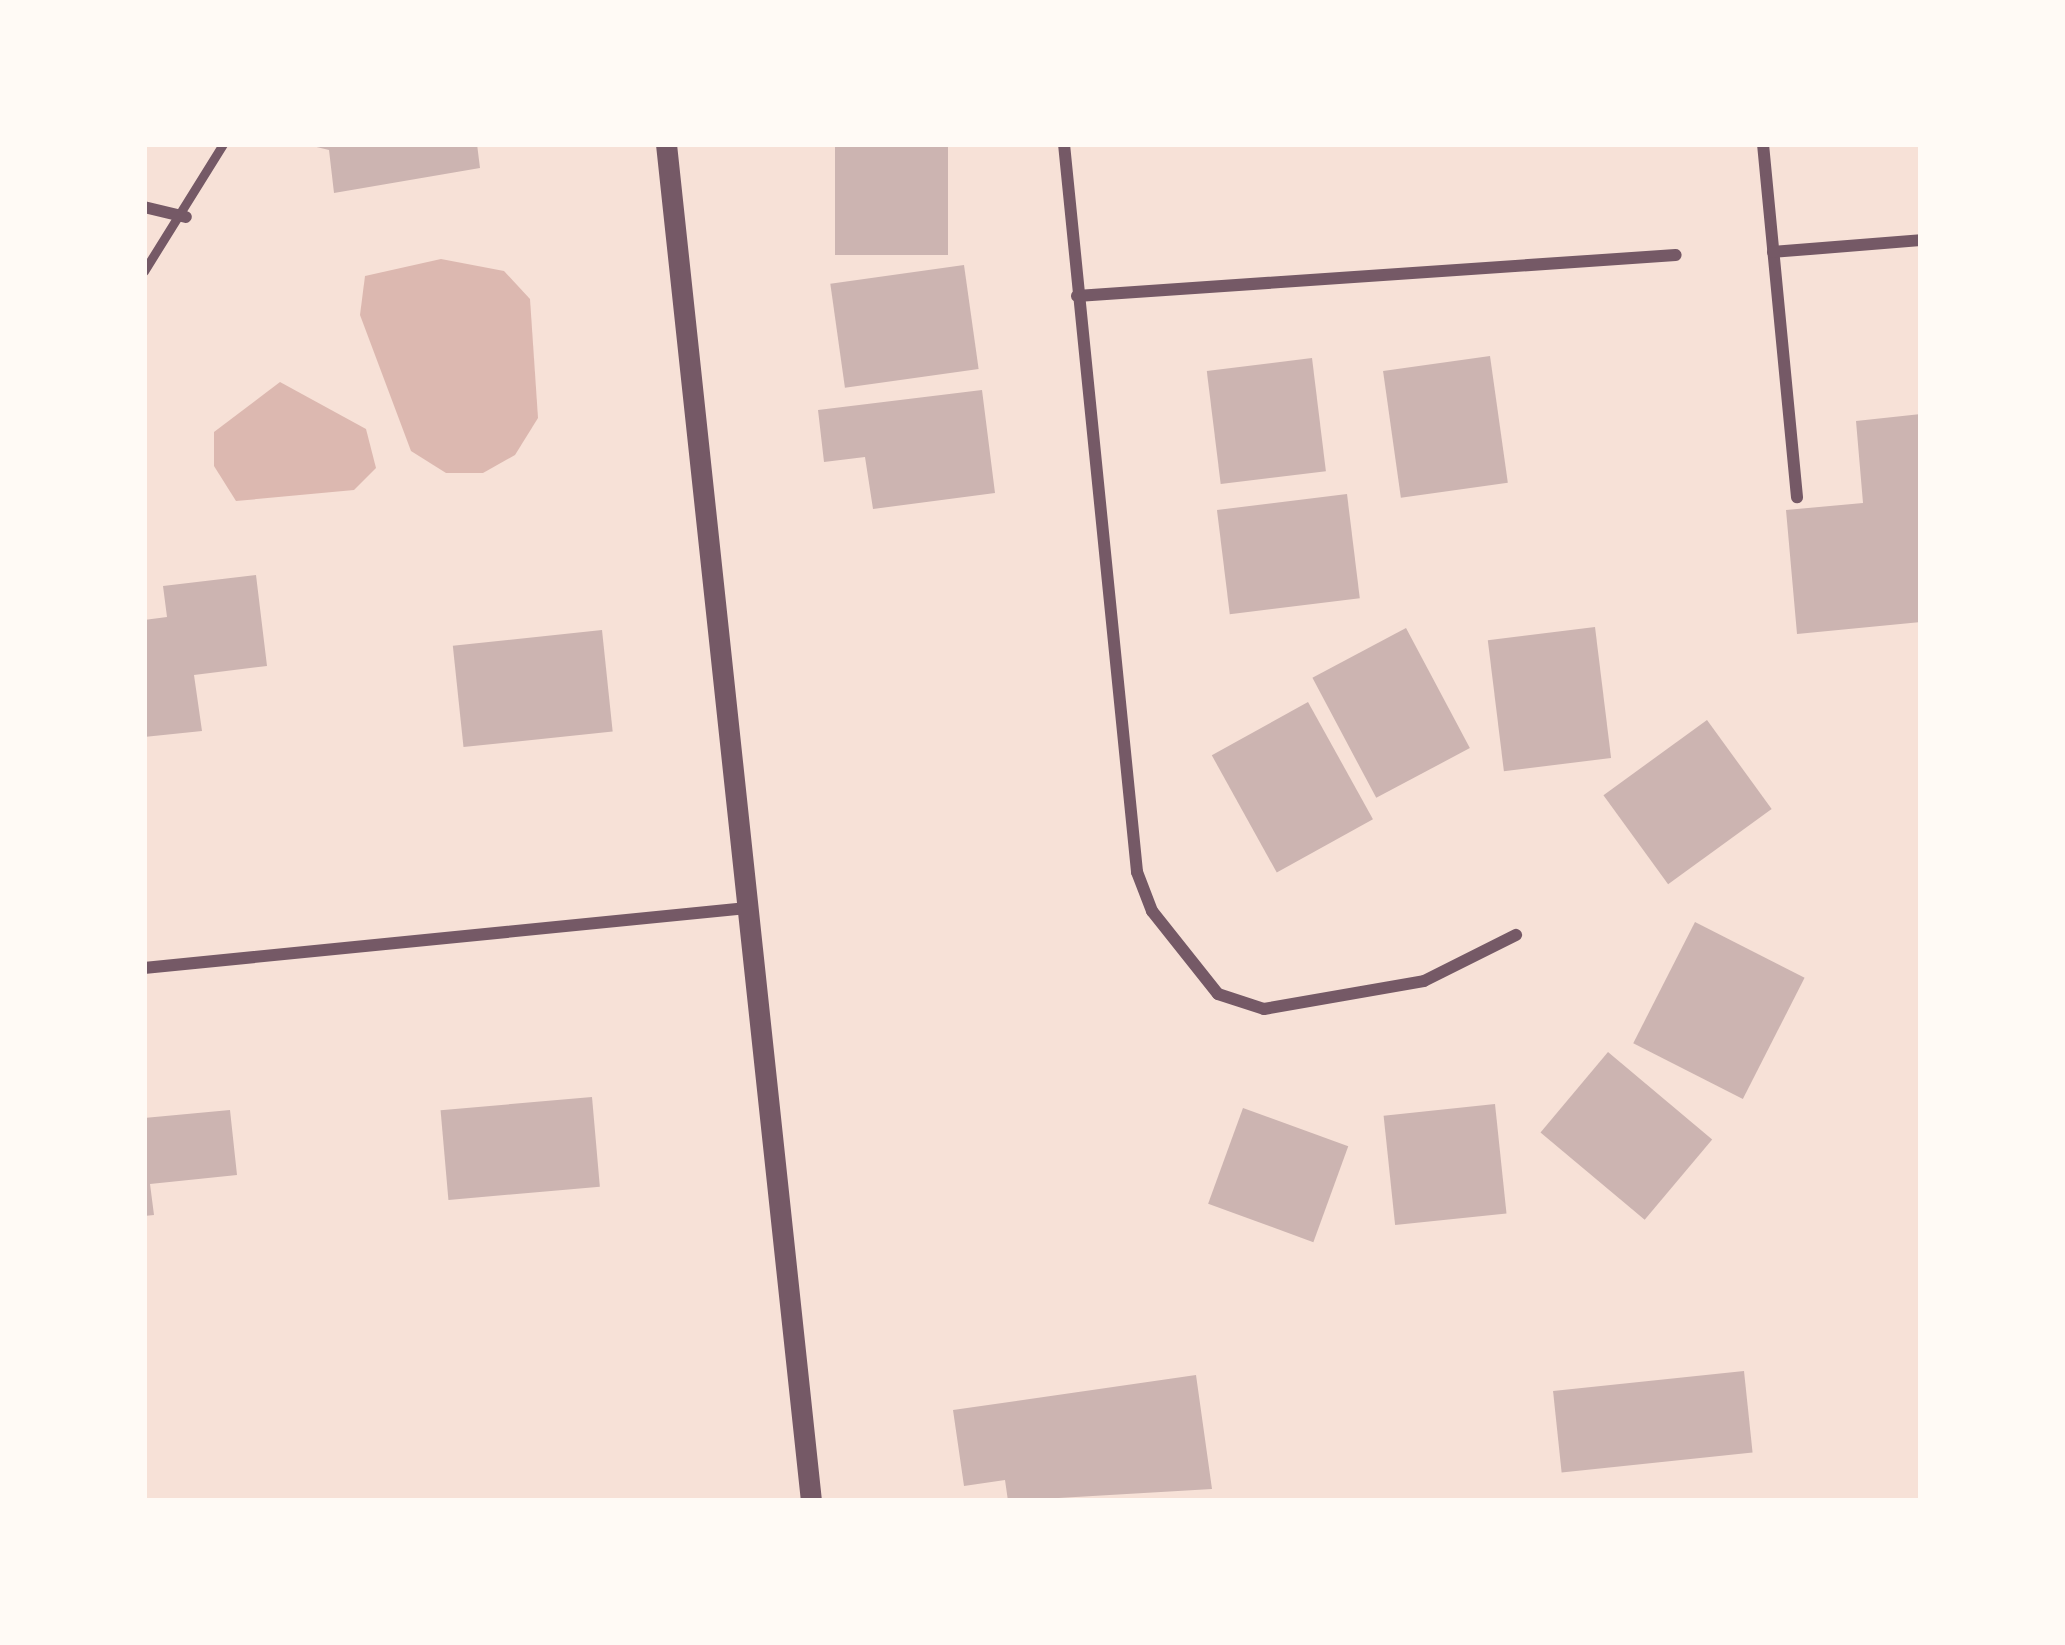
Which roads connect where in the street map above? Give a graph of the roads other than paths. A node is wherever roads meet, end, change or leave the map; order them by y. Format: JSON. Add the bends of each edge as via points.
{"nodes":[{"id":1,"x":223,"y":144,"type":"edge"},
{"id":2,"x":666,"y":144,"type":"edge"},
{"id":3,"x":1064,"y":144,"type":"edge"},
{"id":4,"x":1762,"y":144,"type":"edge"},
{"id":5,"x":144,"y":207,"type":"edge"},
{"id":6,"x":186,"y":217,"type":"junction"},
{"id":7,"x":1921,"y":240,"type":"edge"},
{"id":8,"x":1773,"y":252,"type":"junction"},
{"id":9,"x":1676,"y":255,"type":"dead end"},
{"id":10,"x":144,"y":271,"type":"edge"},
{"id":11,"x":1077,"y":296,"type":"junction"},
{"id":12,"x":1797,"y":497,"type":"dead end"},
{"id":13,"x":747,"y":908,"type":"junction"},
{"id":14,"x":1516,"y":935,"type":"dead end"},
{"id":15,"x":144,"y":968,"type":"edge"},
{"id":16,"x":811,"y":1501,"type":"edge"}],
"edges":[{"from":1,"to":6,"type":"lane"},
{"from":2,"to":13,"type":"street"},
{"from":3,"to":11,"type":"street"},
{"from":4,"to":8,"type":"street"},
{"from":5,"to":6,"type":"street"},
{"from":6,"to":10,"type":"lane"},
{"from":7,"to":8,"type":"street"},
{"from":8,"to":12,"type":"street"},
{"from":9,"to":11,"type":"street"},
{"from":11,"to":14,"type":"street","via":[[1137,872],[1180,960],[1233,999],[1314,1006],[1424,981]]},
{"from":13,"to":15,"type":"street"},
{"from":13,"to":16,"type":"street"}]}
